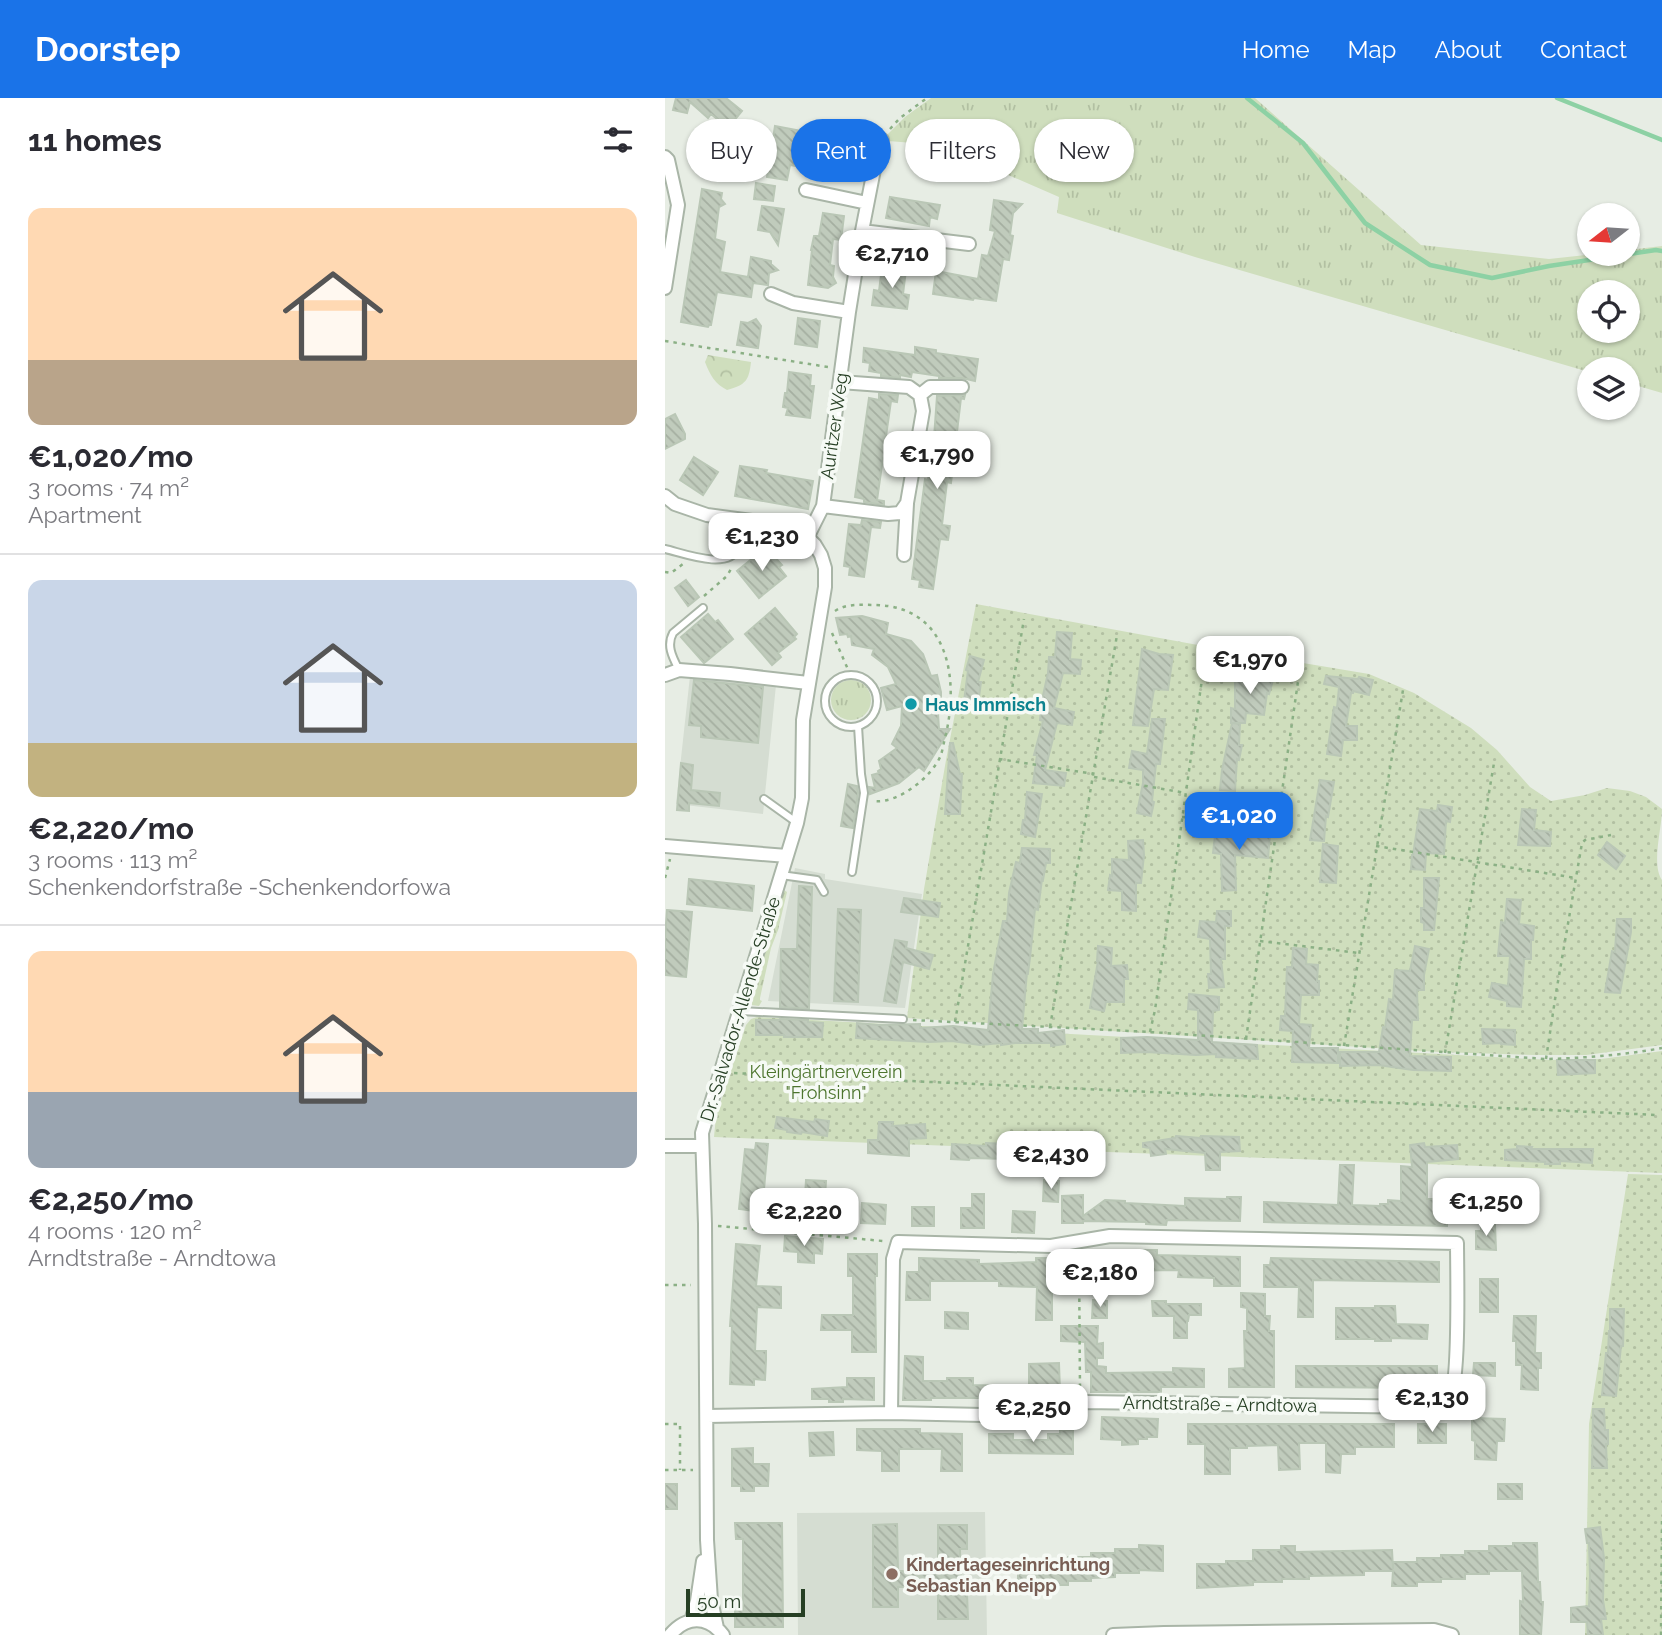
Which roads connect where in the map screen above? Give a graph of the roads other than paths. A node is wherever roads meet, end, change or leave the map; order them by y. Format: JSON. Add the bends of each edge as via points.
{"nodes":[{"id":1,"x":665,"y":157,"type":"edge"},
{"id":2,"x":871,"y":182,"type":"edge"},
{"id":3,"x":806,"y":190,"type":"dead end"},
{"id":4,"x":867,"y":203,"type":"junction"},
{"id":5,"x":862,"y":230,"type":"junction"},
{"id":6,"x":968,"y":244,"type":"dead end"},
{"id":7,"x":665,"y":288,"type":"edge"},
{"id":8,"x":771,"y":294,"type":"dead end"},
{"id":9,"x":849,"y":312,"type":"junction"},
{"id":10,"x":841,"y":376,"type":"junction"},
{"id":11,"x":962,"y":387,"type":"dead end"},
{"id":12,"x":920,"y":395,"type":"junction"},
{"id":13,"x":665,"y":496,"type":"edge"},
{"id":14,"x":907,"y":503,"type":"junction"},
{"id":15,"x":823,"y":506,"type":"junction"},
{"id":16,"x":744,"y":520,"type":"junction"},
{"id":17,"x":808,"y":536,"type":"junction"},
{"id":18,"x":665,"y":549,"type":"edge"},
{"id":19,"x":904,"y":555,"type":"dead end"},
{"id":20,"x":703,"y":608,"type":"dead end"},
{"id":21,"x":679,"y":670,"type":"junction"},
{"id":22,"x":665,"y":675,"type":"edge"},
{"id":23,"x":808,"y":683,"type":"junction"},
{"id":24,"x":829,"y":686,"type":"junction"},
{"id":25,"x":858,"y":726,"type":"junction"},
{"id":26,"x":764,"y":799,"type":"dead end"},
{"id":27,"x":797,"y":823,"type":"junction"},
{"id":28,"x":665,"y":846,"type":"edge"},
{"id":29,"x":787,"y":856,"type":"junction"},
{"id":30,"x":852,"y":872,"type":"dead end"},
{"id":31,"x":781,"y":875,"type":"junction"},
{"id":32,"x":824,"y":892,"type":"dead end"},
{"id":33,"x":739,"y":1011,"type":"junction"},
{"id":34,"x":903,"y":1019,"type":"road end"},
{"id":35,"x":665,"y":1146,"type":"edge"},
{"id":36,"x":702,"y":1146,"type":"junction"},
{"id":37,"x":891,"y":1413,"type":"junction"},
{"id":38,"x":707,"y":1416,"type":"junction"},
{"id":39,"x":707,"y":1540,"type":"junction"},
{"id":40,"x":691,"y":1621,"type":"junction"},
{"id":41,"x":720,"y":1632,"type":"edge"},
{"id":42,"x":670,"y":1635,"type":"edge"},
{"id":43,"x":1113,"y":1635,"type":"edge"},
{"id":44,"x":1452,"y":1635,"type":"edge"}],
"edges":[{"from":1,"to":7,"type":"street","via":[[678,205]]},
{"from":2,"to":4,"type":"street","name":"Auritzer Weg"},
{"from":3,"to":4,"type":"street"},
{"from":4,"to":5,"type":"street","name":"Auritzer Weg"},
{"from":5,"to":6,"type":"street"},
{"from":5,"to":9,"type":"street","name":"Auritzer Weg"},
{"from":8,"to":9,"type":"street","via":[[793,303]]},
{"from":9,"to":10,"type":"street","name":"Auritzer Weg"},
{"from":10,"to":12,"type":"street","via":[[909,387]]},
{"from":10,"to":15,"type":"street","name":"Auritzer Weg"},
{"from":11,"to":12,"type":"street","via":[[930,387]]},
{"from":12,"to":14,"type":"street","via":[[922,411]]},
{"from":13,"to":16,"type":"street","via":[[707,516]]},
{"from":14,"to":15,"type":"street","via":[[900,513],[888,514]]},
{"from":14,"to":19,"type":"street"},
{"from":15,"to":17,"type":"street","name":"Auritzer Weg"},
{"from":16,"to":17,"type":"street","via":[[793,527]]},
{"from":16,"to":18,"type":"lane","via":[[737,550],[725,560]]},
{"from":17,"to":23,"type":"street","name":"Dr.-Salvador-Allende-Straße","via":[[825,568]]},
{"from":20,"to":21,"type":"lane","via":[[671,638],[669,645]]},
{"from":21,"to":22,"type":"street"},
{"from":21,"to":23,"type":"street"},
{"from":23,"to":24,"type":"lane"},
{"from":23,"to":27,"type":"street","name":"Dr.-Salvador-Allende-Straße"},
{"from":24,"to":25,"type":"lane","via":[[827,712],[840,725]]},
{"from":24,"to":25,"type":"lane","via":[[850,674],[872,685],[876,709]]},
{"from":25,"to":30,"type":"lane","via":[[864,793]]},
{"from":26,"to":27,"type":"lane"},
{"from":27,"to":29,"type":"street","name":"Dr.-Salvador-Allende-Straße"},
{"from":28,"to":29,"type":"street"},
{"from":29,"to":31,"type":"street","name":"Dr.-Salvador-Allende-Straße"},
{"from":31,"to":32,"type":"lane","via":[[817,880]]},
{"from":31,"to":33,"type":"street","name":"Dr.-Salvador-Allende-Straße"},
{"from":33,"to":34,"type":"lane"},
{"from":33,"to":36,"type":"street","name":"Dr.-Salvador-Allende-Straße"},
{"from":35,"to":36,"type":"street"},
{"from":36,"to":38,"type":"street","name":"Dr.-Salvador-Allende-Straße"},
{"from":37,"to":37,"type":"street","name":"Arndtstraße - Arndtowa","via":[[893,1259],[898,1242],[1051,1246],[1111,1236],[1457,1243],[1456,1371],[1451,1395],[1440,1404],[1084,1402],[1027,1416]]},
{"from":37,"to":38,"type":"street","name":"Arndtstraße - Arndtowa"},
{"from":38,"to":39,"type":"street","name":"Dr.-Salvador-Allende-Straße"},
{"from":39,"to":40,"type":"street","name":"Dr.-Salvador-Allende-Straße"},
{"from":39,"to":41,"type":"street","name":"Dr.-Salvador-Allende-Straße","via":[[711,1600]]},
{"from":40,"to":41,"type":"street","name":"Dr.-Salvador-Allende-Straße","via":[[705,1621]]},
{"from":40,"to":42,"type":"street"},
{"from":43,"to":44,"type":"street","via":[[1434,1630]]}]}
